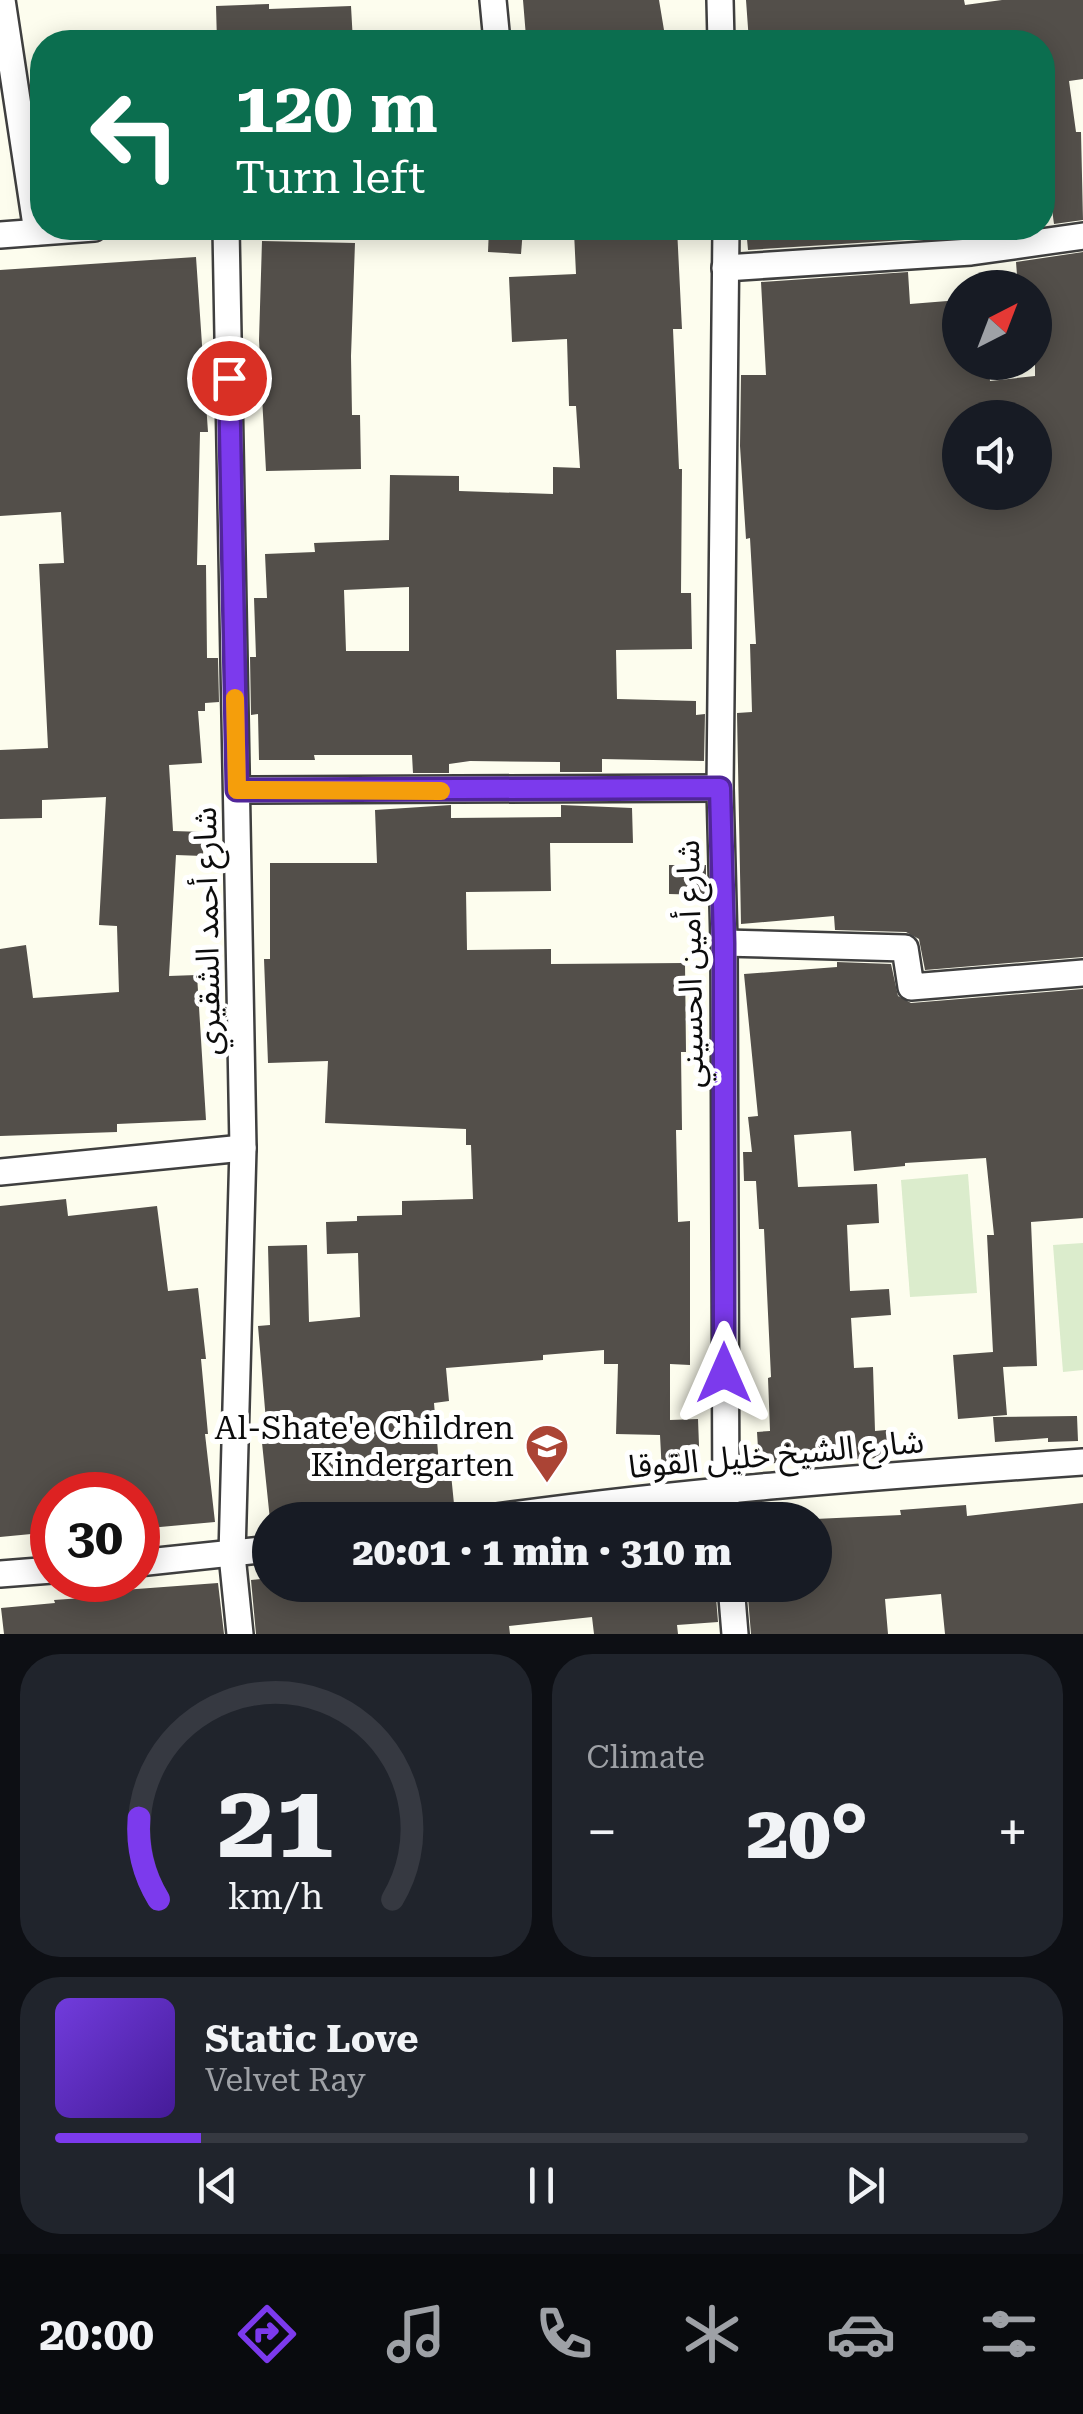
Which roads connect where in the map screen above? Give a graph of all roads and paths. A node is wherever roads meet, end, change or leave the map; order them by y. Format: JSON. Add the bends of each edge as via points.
{"nodes":[{"id":1,"x":2,"y":0,"type":"edge"},
{"id":2,"x":493,"y":0,"type":"edge"},
{"id":3,"x":720,"y":0,"type":"edge"},
{"id":4,"x":496,"y":30,"type":"edge"},
{"id":5,"x":721,"y":30,"type":"edge"},
{"id":6,"x":30,"y":186,"type":"edge"},
{"id":7,"x":30,"y":233,"type":"edge"},
{"id":8,"x":0,"y":236,"type":"edge"},
{"id":9,"x":1083,"y":236,"type":"edge"},
{"id":10,"x":226,"y":240,"type":"edge"},
{"id":11,"x":726,"y":240,"type":"edge"},
{"id":12,"x":725,"y":268,"type":"junction"},
{"id":13,"x":720,"y":788,"type":"junction"},
{"id":14,"x":237,"y":790,"type":"junction"},
{"id":15,"x":724,"y":943,"type":"junction"},
{"id":16,"x":1083,"y":973,"type":"edge"},
{"id":17,"x":242,"y":1148,"type":"junction"},
{"id":18,"x":0,"y":1172,"type":"edge"},
{"id":19,"x":1083,"y":1462,"type":"edge"},
{"id":20,"x":724,"y":1490,"type":"junction"},
{"id":21,"x":599,"y":1502,"type":"edge"},
{"id":22,"x":725,"y":1502,"type":"edge"},
{"id":23,"x":252,"y":1551,"type":"edge"},
{"id":24,"x":232,"y":1554,"type":"junction"},
{"id":25,"x":160,"y":1561,"type":"edge"},
{"id":26,"x":30,"y":1572,"type":"edge"},
{"id":27,"x":0,"y":1574,"type":"edge"},
{"id":28,"x":733,"y":1602,"type":"edge"},
{"id":29,"x":240,"y":1634,"type":"edge"},
{"id":30,"x":735,"y":1634,"type":"edge"}],
"edges":[{"from":1,"to":6,"type":"street"},
{"from":2,"to":4,"type":"street"},
{"from":3,"to":5,"type":"street"},
{"from":7,"to":8,"type":"street"},
{"from":9,"to":12,"type":"street","via":[[971,252]]},
{"from":10,"to":14,"type":"street","name":"شارع أحمد الشقيري"},
{"from":11,"to":12,"type":"street","name":"شارع أمين الحسيني"},
{"from":12,"to":13,"type":"street","name":"شارع أمين الحسيني"},
{"from":13,"to":14,"type":"street"},
{"from":13,"to":15,"type":"street","name":"شارع أمين الحسيني"},
{"from":14,"to":17,"type":"street","name":"شارع أحمد الشقيري"},
{"from":15,"to":16,"type":"street","via":[[905,948],[912,987]]},
{"from":15,"to":20,"type":"street","name":"شارع أمين الحسيني"},
{"from":17,"to":18,"type":"street"},
{"from":17,"to":24,"type":"street","name":"شارع أحمد الشقيري"},
{"from":19,"to":20,"type":"street","name":"شارع الشيخ خليل القوقا"},
{"from":20,"to":21,"type":"street","name":"شارع الشيخ خليل القوقا"},
{"from":20,"to":22,"type":"street","name":"شارع أمين الحسيني"},
{"from":23,"to":24,"type":"street"},
{"from":24,"to":25,"type":"street"},
{"from":24,"to":29,"type":"street","name":"شارع أحمد الشقيري"},
{"from":26,"to":27,"type":"street"},
{"from":28,"to":30,"type":"street"}]}
